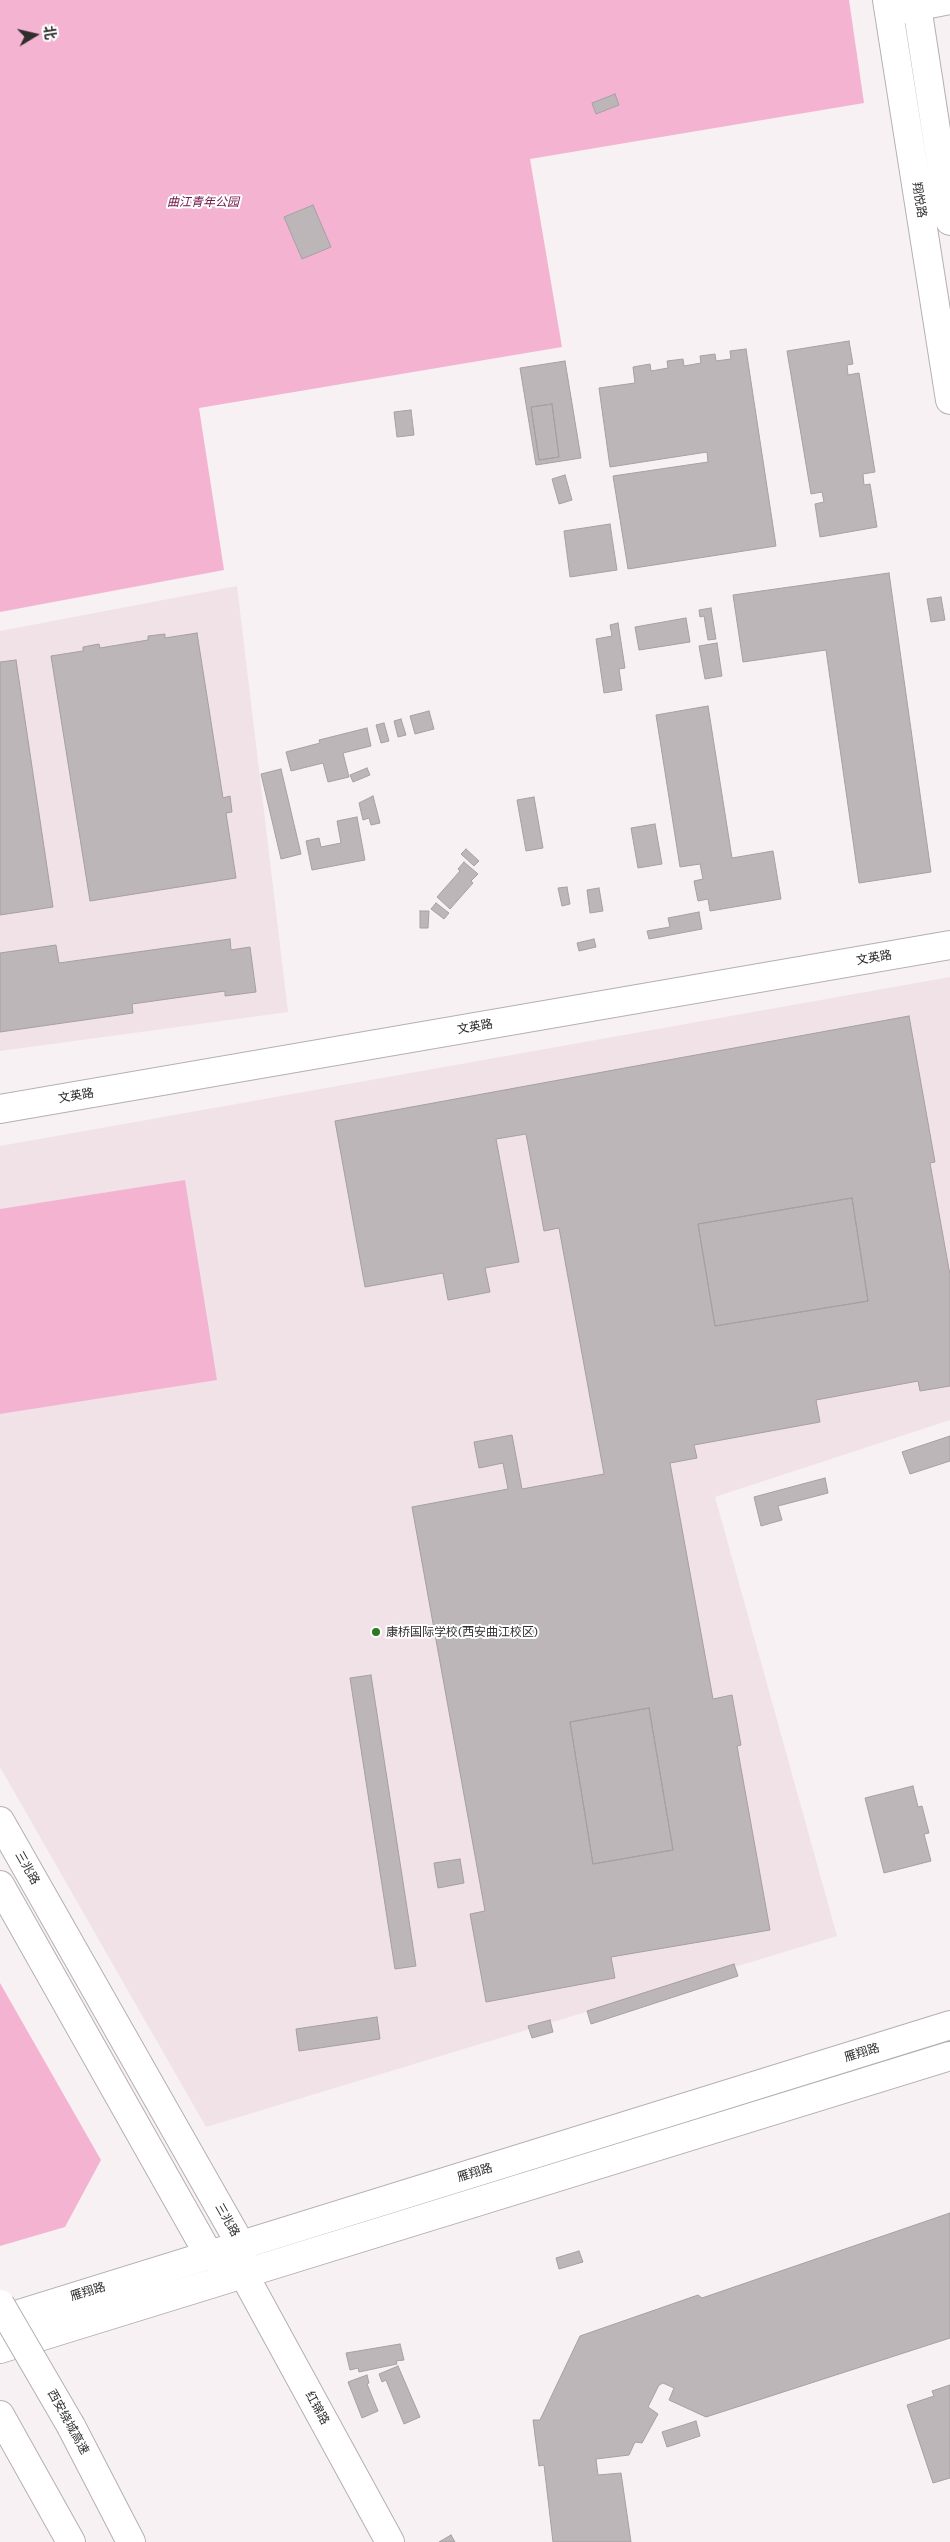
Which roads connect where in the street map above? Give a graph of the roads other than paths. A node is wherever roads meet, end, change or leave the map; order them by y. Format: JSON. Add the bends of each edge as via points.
{"nodes":[{"id":1,"x":950,"y":2,"type":"edge"},
{"id":2,"x":917,"y":4,"type":"edge"},
{"id":3,"x":888,"y":7,"type":"edge"},
{"id":4,"x":950,"y":221,"type":"edge"},
{"id":5,"x":950,"y":400,"type":"edge"},
{"id":6,"x":950,"y":926,"type":"edge"},
{"id":7,"x":950,"y":945,"type":"edge"},
{"id":8,"x":0,"y":1090,"type":"edge"},
{"id":9,"x":0,"y":1110,"type":"edge"},
{"id":10,"x":0,"y":1821,"type":"edge"},
{"id":11,"x":0,"y":1886,"type":"edge"},
{"id":12,"x":950,"y":2025,"type":"edge"},
{"id":13,"x":950,"y":2056,"type":"edge"},
{"id":14,"x":241,"y":2245,"type":"junction"},
{"id":15,"x":209,"y":2255,"type":"junction"},
{"id":16,"x":243,"y":2273,"type":"junction"},
{"id":17,"x":0,"y":2304,"type":"edge"},
{"id":18,"x":0,"y":2320,"type":"edge"},
{"id":19,"x":0,"y":2350,"type":"edge"},
{"id":20,"x":0,"y":2415,"type":"edge"},
{"id":21,"x":71,"y":2542,"type":"edge"},
{"id":22,"x":131,"y":2542,"type":"edge"},
{"id":23,"x":390,"y":2542,"type":"edge"}],
"edges":[{"from":1,"to":2,"type":"street"},
{"from":2,"to":3,"type":"street"},
{"from":2,"to":4,"type":"main road"},
{"from":3,"to":5,"type":"main road","name":"翔悦路"},
{"from":6,"to":8,"type":"main road","name":"文英路"},
{"from":7,"to":9,"type":"main road","name":"文英路"},
{"from":10,"to":14,"type":"main road","name":"三兆路"},
{"from":11,"to":15,"type":"main road"},
{"from":12,"to":14,"type":"main road","name":"雁翔路"},
{"from":13,"to":16,"type":"main road"},
{"from":14,"to":15,"type":"main road","name":"雁翔路"},
{"from":14,"to":16,"type":"main road","name":"三兆路"},
{"from":15,"to":16,"type":"main road"},
{"from":15,"to":18,"type":"main road","name":"雁翔路"},
{"from":16,"to":19,"type":"main road"},
{"from":16,"to":23,"type":"main road","name":"红锦路"},
{"from":17,"to":22,"type":"main road","name":"西安绕城高速","bridge":true,"via":[[71,2426]]},
{"from":20,"to":21,"type":"main road"}]}
